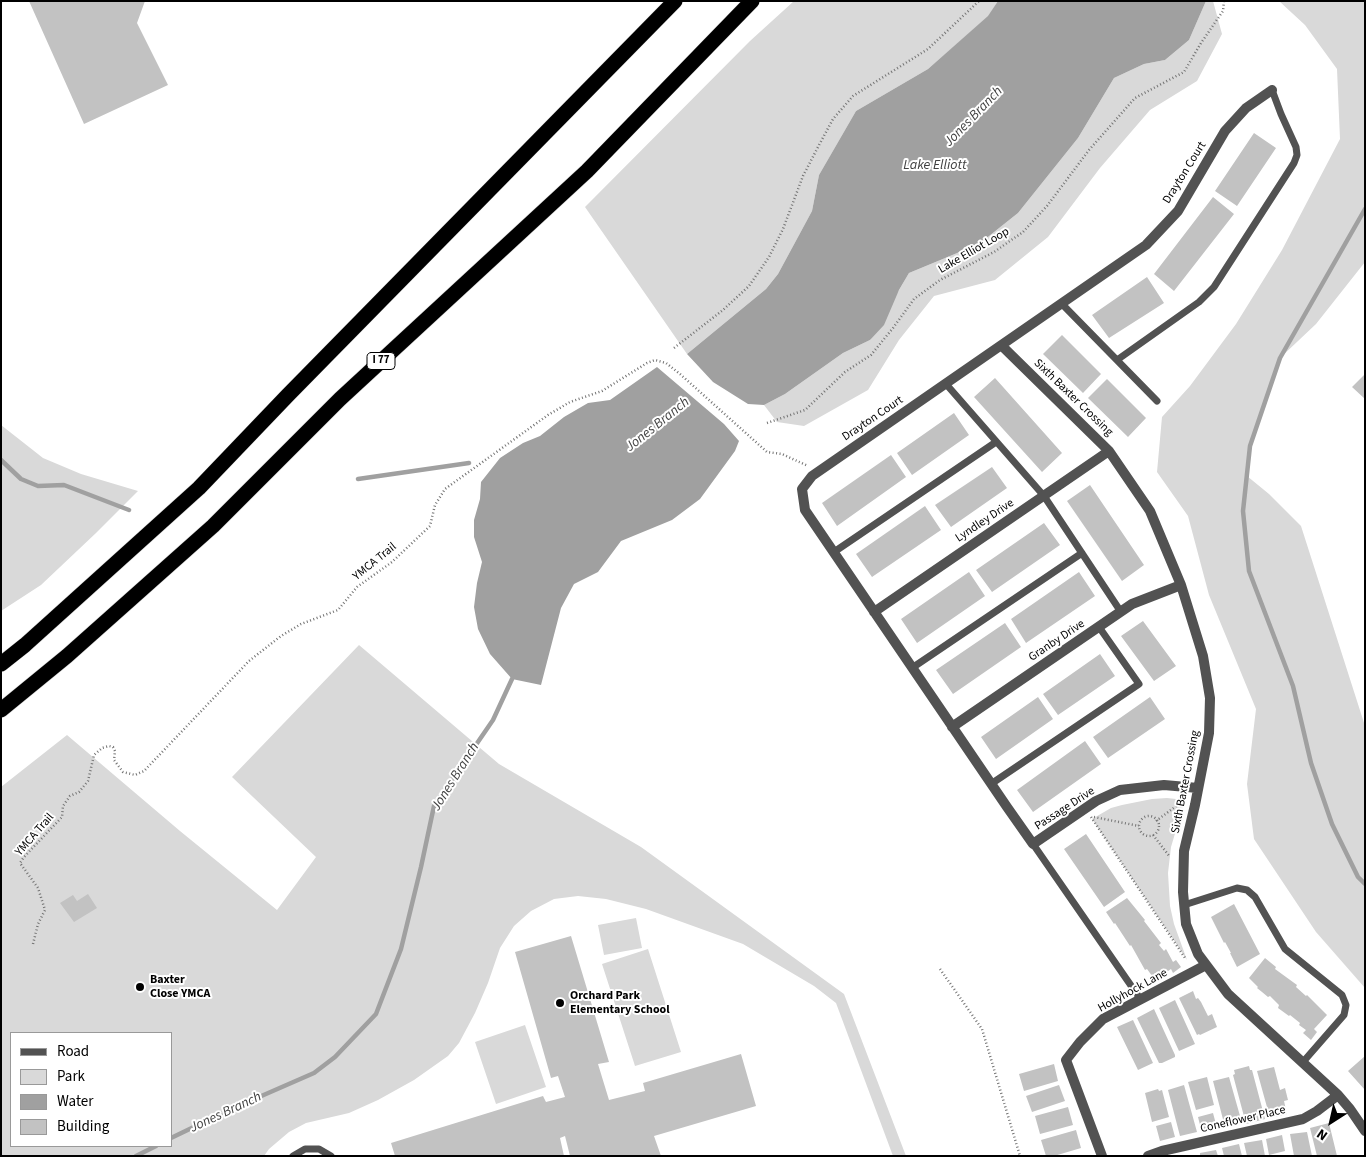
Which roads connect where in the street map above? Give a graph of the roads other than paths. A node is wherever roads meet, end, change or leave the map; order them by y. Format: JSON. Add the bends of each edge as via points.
{"nodes":[{"id":1,"x":675,"y":1,"type":"edge"},
{"id":2,"x":752,"y":1,"type":"edge"},
{"id":3,"x":1272,"y":90,"type":"joint"},
{"id":4,"x":1062,"y":304,"type":"junction"},
{"id":5,"x":1002,"y":346,"type":"junction"},
{"id":6,"x":1117,"y":360,"type":"junction"},
{"id":7,"x":946,"y":384,"type":"junction"},
{"id":8,"x":1157,"y":401,"type":"dead end"},
{"id":9,"x":996,"y":442,"type":"junction"},
{"id":10,"x":1109,"y":451,"type":"junction"},
{"id":11,"x":1044,"y":496,"type":"junction"},
{"id":12,"x":834,"y":552,"type":"junction"},
{"id":13,"x":1082,"y":553,"type":"junction"},
{"id":14,"x":1181,"y":585,"type":"junction"},
{"id":15,"x":874,"y":612,"type":"junction"},
{"id":16,"x":1121,"y":612,"type":"junction"},
{"id":17,"x":1099,"y":627,"type":"junction"},
{"id":18,"x":1,"y":664,"type":"edge"},
{"id":19,"x":912,"y":668,"type":"junction"},
{"id":20,"x":1,"y":710,"type":"edge"},
{"id":21,"x":952,"y":727,"type":"junction"},
{"id":22,"x":991,"y":784,"type":"junction"},
{"id":23,"x":1198,"y":788,"type":"junction"},
{"id":24,"x":1033,"y":844,"type":"junction"},
{"id":25,"x":1184,"y":905,"type":"junction"},
{"id":26,"x":1206,"y":965,"type":"junction"},
{"id":27,"x":1141,"y":1000,"type":"junction"},
{"id":28,"x":1303,"y":1062,"type":"junction"},
{"id":29,"x":1338,"y":1095,"type":"junction"},
{"id":30,"x":1365,"y":1131,"type":"edge"},
{"id":31,"x":292,"y":1156,"type":"edge"},
{"id":32,"x":331,"y":1156,"type":"edge"},
{"id":33,"x":1102,"y":1156,"type":"edge"},
{"id":34,"x":1148,"y":1156,"type":"edge"}],
"edges":[{"from":1,"to":18,"type":"highway","via":[[199,488]]},
{"from":2,"to":20,"type":"highway","number":"I 77","via":[[587,171],[340,399],[213,526]]},
{"from":3,"to":4,"type":"street","name":"Drayton Court","via":[[1246,108],[1225,131],[1178,211],[1146,244]]},
{"from":3,"to":6,"type":"lane","via":[[1296,147],[1294,163],[1214,287],[1199,302]]},
{"from":4,"to":5,"type":"street","name":"Drayton Court"},
{"from":4,"to":6,"type":"lane"},
{"from":5,"to":7,"type":"street","name":"Drayton Court"},
{"from":5,"to":10,"type":"street","name":"Sixth Baxter Crossing"},
{"from":6,"to":8,"type":"lane"},
{"from":7,"to":9,"type":"lane"},
{"from":7,"to":12,"type":"street","name":"Drayton Court","via":[[812,476],[802,489],[805,510]]},
{"from":9,"to":11,"type":"lane"},
{"from":9,"to":12,"type":"lane"},
{"from":10,"to":11,"type":"street","name":"Lyndley Drive"},
{"from":10,"to":14,"type":"street","name":"Sixth Baxter Crossing","via":[[1150,511]]},
{"from":11,"to":13,"type":"lane"},
{"from":11,"to":15,"type":"street","name":"Lyndley Drive"},
{"from":12,"to":15,"type":"street","name":"Drayton Court"},
{"from":13,"to":16,"type":"lane"},
{"from":13,"to":19,"type":"lane"},
{"from":14,"to":16,"type":"street","name":"Granby Drive","via":[[1132,604]]},
{"from":14,"to":23,"type":"street","name":"Sixth Baxter Crossing","via":[[1203,656],[1210,698],[1209,733]]},
{"from":15,"to":19,"type":"street","name":"Drayton Court"},
{"from":16,"to":17,"type":"street","name":"Granby Drive"},
{"from":17,"to":21,"type":"street","name":"Granby Drive"},
{"from":17,"to":22,"type":"lane","via":[[1139,684]]},
{"from":19,"to":21,"type":"street","name":"Drayton Court"},
{"from":21,"to":22,"type":"street","name":"Drayton Court"},
{"from":22,"to":24,"type":"street","name":"Drayton Court"},
{"from":23,"to":24,"type":"street","name":"Passage Drive","via":[[1164,786],[1120,790],[1096,801]]},
{"from":23,"to":25,"type":"street","name":"Sixth Baxter Crossing","via":[[1184,851]]},
{"from":24,"to":27,"type":"lane"},
{"from":25,"to":26,"type":"street","name":"Sixth Baxter Crossing","via":[[1186,924]]},
{"from":25,"to":28,"type":"lane","via":[[1237,888],[1247,890],[1285,949],[1342,995],[1346,1005],[1344,1015]]},
{"from":26,"to":27,"type":"street","name":"Hollyhock Lane"},
{"from":26,"to":28,"type":"street","name":"Sixth Baxter Crossing","via":[[1228,994]]},
{"from":27,"to":33,"type":"street","name":"Hollyhock Lane","via":[[1103,1020],[1066,1060]]},
{"from":28,"to":29,"type":"street","name":"Sixth Baxter Crossing"},
{"from":29,"to":30,"type":"street","name":"Sixth Baxter Crossing"},
{"from":29,"to":34,"type":"street","name":"Coneflower Place","via":[[1303,1120]]},
{"from":31,"to":32,"type":"lane","via":[[305,1149],[319,1150]]}]}
